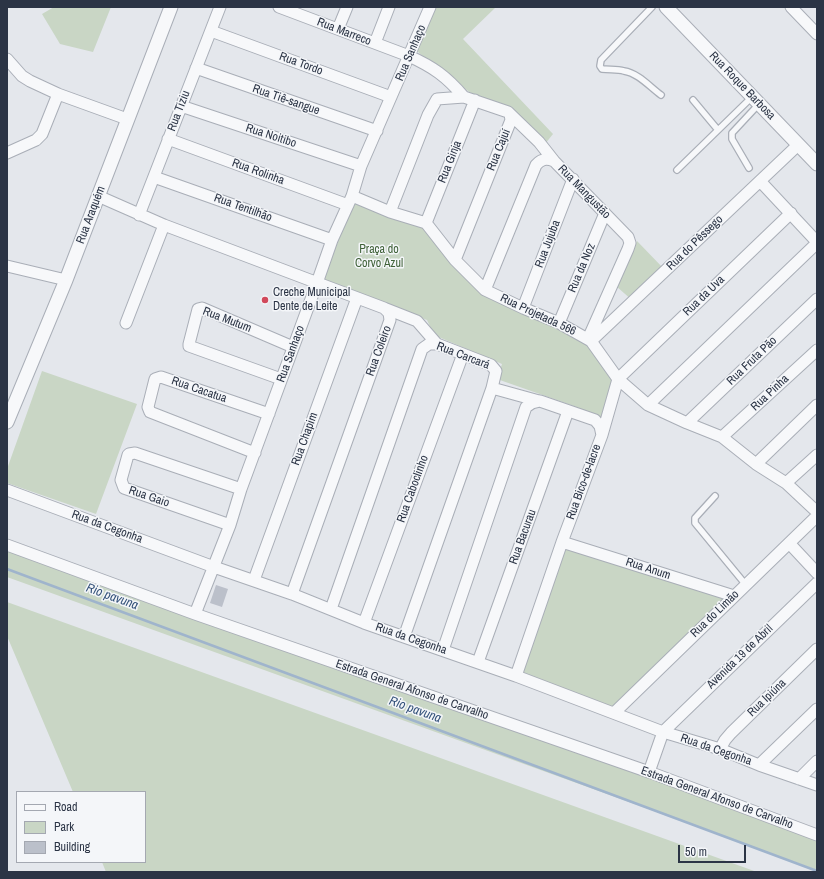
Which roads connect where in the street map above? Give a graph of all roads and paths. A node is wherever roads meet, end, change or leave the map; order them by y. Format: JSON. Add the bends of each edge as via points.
{"nodes":[{"id":1,"x":171,"y":7,"type":"edge"},
{"id":2,"x":220,"y":7,"type":"edge"},
{"id":3,"x":279,"y":7,"type":"edge"},
{"id":4,"x":347,"y":7,"type":"edge"},
{"id":5,"x":389,"y":7,"type":"edge"},
{"id":6,"x":430,"y":7,"type":"edge"},
{"id":7,"x":652,"y":7,"type":"edge"},
{"id":8,"x":666,"y":7,"type":"edge"},
{"id":9,"x":791,"y":7,"type":"edge"},
{"id":10,"x":301,"y":11,"type":"edge"},
{"id":11,"x":338,"y":29,"type":"junction"},
{"id":12,"x":211,"y":31,"type":"junction"},
{"id":13,"x":817,"y":34,"type":"edge"},
{"id":14,"x":375,"y":43,"type":"junction"},
{"id":15,"x":409,"y":56,"type":"junction"},
{"id":16,"x":7,"y":59,"type":"edge"},
{"id":17,"x":196,"y":68,"type":"junction"},
{"id":18,"x":58,"y":94,"type":"junction"},
{"id":19,"x":661,"y":95,"type":"dead end"},
{"id":20,"x":464,"y":96,"type":"junction"},
{"id":21,"x":392,"y":97,"type":"junction"},
{"id":22,"x":475,"y":100,"type":"junction"},
{"id":23,"x":693,"y":100,"type":"dead end"},
{"id":24,"x":756,"y":100,"type":"junction"},
{"id":25,"x":181,"y":106,"type":"junction"},
{"id":26,"x":508,"y":112,"type":"junction"},
{"id":27,"x":127,"y":119,"type":"junction"},
{"id":28,"x":718,"y":130,"type":"junction"},
{"id":29,"x":377,"y":131,"type":"junction"},
{"id":30,"x":168,"y":139,"type":"junction"},
{"id":31,"x":798,"y":145,"type":"junction"},
{"id":32,"x":7,"y":153,"type":"edge"},
{"id":33,"x":554,"y":161,"type":"junction"},
{"id":34,"x":817,"y":164,"type":"edge"},
{"id":35,"x":362,"y":166,"type":"junction"},
{"id":36,"x":749,"y":168,"type":"dead end"},
{"id":37,"x":677,"y":170,"type":"dead end"},
{"id":38,"x":154,"y":177,"type":"junction"},
{"id":39,"x":573,"y":179,"type":"junction"},
{"id":40,"x":760,"y":181,"type":"junction"},
{"id":41,"x":98,"y":196,"type":"junction"},
{"id":42,"x":350,"y":200,"type":"junction"},
{"id":43,"x":390,"y":212,"type":"junction"},
{"id":44,"x":605,"y":213,"type":"junction"},
{"id":45,"x":791,"y":213,"type":"junction"},
{"id":46,"x":139,"y":215,"type":"junction"},
{"id":47,"x":426,"y":223,"type":"junction"},
{"id":48,"x":164,"y":225,"type":"junction"},
{"id":49,"x":332,"y":240,"type":"junction"},
{"id":50,"x":817,"y":242,"type":"edge"},
{"id":51,"x":454,"y":260,"type":"junction"},
{"id":52,"x":7,"y":266,"type":"edge"},
{"id":53,"x":66,"y":280,"type":"junction"},
{"id":54,"x":317,"y":283,"type":"junction"},
{"id":55,"x":486,"y":290,"type":"junction"},
{"id":56,"x":357,"y":298,"type":"junction"},
{"id":57,"x":817,"y":299,"type":"edge"},
{"id":58,"x":384,"y":308,"type":"junction"},
{"id":59,"x":523,"y":308,"type":"junction"},
{"id":60,"x":559,"y":322,"type":"junction"},
{"id":61,"x":126,"y":323,"type":"dead end"},
{"id":62,"x":590,"y":340,"type":"junction"},
{"id":63,"x":437,"y":344,"type":"junction"},
{"id":64,"x":293,"y":347,"type":"junction"},
{"id":65,"x":817,"y":350,"type":"edge"},
{"id":66,"x":462,"y":354,"type":"junction"},
{"id":67,"x":281,"y":379,"type":"junction"},
{"id":68,"x":618,"y":379,"type":"junction"},
{"id":69,"x":492,"y":388,"type":"junction"},
{"id":70,"x":540,"y":401,"type":"junction"},
{"id":71,"x":648,"y":405,"type":"junction"},
{"id":72,"x":817,"y":405,"type":"edge"},
{"id":73,"x":568,"y":411,"type":"junction"},
{"id":74,"x":269,"y":414,"type":"junction"},
{"id":75,"x":7,"y":422,"type":"edge"},
{"id":76,"x":687,"y":423,"type":"junction"},
{"id":77,"x":602,"y":435,"type":"junction"},
{"id":78,"x":722,"y":437,"type":"junction"},
{"id":79,"x":255,"y":453,"type":"junction"},
{"id":80,"x":817,"y":455,"type":"edge"},
{"id":81,"x":756,"y":464,"type":"junction"},
{"id":82,"x":786,"y":483,"type":"junction"},
{"id":83,"x":241,"y":489,"type":"junction"},
{"id":84,"x":7,"y":490,"type":"edge"},
{"id":85,"x":715,"y":496,"type":"dead end"},
{"id":86,"x":817,"y":512,"type":"edge"},
{"id":87,"x":817,"y":516,"type":"edge"},
{"id":88,"x":230,"y":525,"type":"junction"},
{"id":89,"x":562,"y":542,"type":"junction"},
{"id":90,"x":789,"y":543,"type":"junction"},
{"id":91,"x":7,"y":545,"type":"edge"},
{"id":92,"x":214,"y":567,"type":"junction"},
{"id":93,"x":817,"y":572,"type":"edge"},
{"id":94,"x":254,"y":580,"type":"junction"},
{"id":95,"x":817,"y":583,"type":"edge"},
{"id":96,"x":746,"y":585,"type":"junction"},
{"id":97,"x":292,"y":594,"type":"junction"},
{"id":98,"x":734,"y":596,"type":"junction"},
{"id":99,"x":331,"y":609,"type":"junction"},
{"id":100,"x":195,"y":614,"type":"junction"},
{"id":101,"x":364,"y":623,"type":"junction"},
{"id":102,"x":404,"y":637,"type":"junction"},
{"id":103,"x":817,"y":649,"type":"edge"},
{"id":104,"x":443,"y":650,"type":"junction"},
{"id":105,"x":478,"y":662,"type":"junction"},
{"id":106,"x":516,"y":676,"type":"junction"},
{"id":107,"x":817,"y":709,"type":"edge"},
{"id":108,"x":614,"y":713,"type":"junction"},
{"id":109,"x":663,"y":732,"type":"junction"},
{"id":110,"x":720,"y":750,"type":"junction"},
{"id":111,"x":817,"y":761,"type":"edge"},
{"id":112,"x":759,"y":765,"type":"junction"},
{"id":113,"x":649,"y":772,"type":"junction"},
{"id":114,"x":799,"y":778,"type":"junction"},
{"id":115,"x":817,"y":785,"type":"edge"},
{"id":116,"x":817,"y":834,"type":"edge"}],
"edges":[{"from":1,"to":27,"type":"street","name":"Rua Araquém"},
{"from":2,"to":12,"type":"street","name":"Rua Tiziu"},
{"from":3,"to":10,"type":"street","name":"Rua Marreco"},
{"from":4,"to":11,"type":"street"},
{"from":5,"to":14,"type":"street"},
{"from":6,"to":15,"type":"street","name":"Rua Sanhaço"},
{"from":7,"to":19,"type":"lane","via":[[601,60],[600,66],[602,69],[624,70],[636,75]]},
{"from":8,"to":24,"type":"street","name":"Rua Roque Barbosa"},
{"from":9,"to":13,"type":"street"},
{"from":10,"to":11,"type":"street","name":"Rua Marreco"},
{"from":11,"to":14,"type":"street","name":"Rua Marreco"},
{"from":12,"to":17,"type":"street","name":"Rua Tiziu"},
{"from":12,"to":21,"type":"street","name":"Rua Tordo"},
{"from":14,"to":15,"type":"street","name":"Rua Marreco"},
{"from":15,"to":20,"type":"street","name":"Rua Marreco","via":[[443,74]]},
{"from":15,"to":21,"type":"street","name":"Rua Sanhaço"},
{"from":16,"to":18,"type":"street","via":[[22,76]]},
{"from":17,"to":25,"type":"street","name":"Rua Tiziu"},
{"from":17,"to":29,"type":"street","name":"Rua Tiê-sangue"},
{"from":18,"to":27,"type":"street"},
{"from":18,"to":32,"type":"street","via":[[42,134],[36,140]]},
{"from":20,"to":22,"type":"street","name":"Rua Cajuí"},
{"from":20,"to":43,"type":"street","name":"Rua Cajuí","via":[[440,97],[435,101]]},
{"from":21,"to":29,"type":"street","name":"Rua Sanhaço"},
{"from":22,"to":26,"type":"street","name":"Rua Cajuí"},
{"from":22,"to":47,"type":"street","name":"Rua Ginja"},
{"from":23,"to":28,"type":"lane"},
{"from":24,"to":28,"type":"lane"},
{"from":24,"to":31,"type":"street","name":"Rua Roque Barbosa"},
{"from":24,"to":36,"type":"lane","via":[[732,133],[732,139]]},
{"from":25,"to":30,"type":"street","name":"Rua Tiziu"},
{"from":25,"to":35,"type":"street","name":"Rua Noitibo"},
{"from":26,"to":33,"type":"street","via":[[539,142]]},
{"from":26,"to":51,"type":"street","name":"Rua Cajuí","via":[[511,120]]},
{"from":27,"to":41,"type":"street","name":"Rua Araquém"},
{"from":28,"to":37,"type":"lane"},
{"from":29,"to":35,"type":"street","name":"Rua Sanhaço"},
{"from":30,"to":38,"type":"street","name":"Rua Tiziu"},
{"from":30,"to":42,"type":"street","name":"Rua Rolinha"},
{"from":31,"to":34,"type":"street","name":"Rua Roque Barbosa"},
{"from":31,"to":40,"type":"street","name":"Rua do Pêssego"},
{"from":33,"to":39,"type":"street","name":"Rua Mangustão"},
{"from":33,"to":55,"type":"street","name":"Rua Mangustão","via":[[544,159],[536,165]]},
{"from":35,"to":42,"type":"street","name":"Rua Sanhaço"},
{"from":38,"to":46,"type":"street","name":"Rua Tiziu"},
{"from":38,"to":49,"type":"street","name":"Rua Tentilhão"},
{"from":39,"to":44,"type":"street","name":"Rua Mangustão"},
{"from":39,"to":59,"type":"street","name":"Rua Jujuba"},
{"from":40,"to":45,"type":"street"},
{"from":40,"to":62,"type":"street","name":"Rua do Pêssego"},
{"from":41,"to":46,"type":"street","name":"Rua Coleiro"},
{"from":41,"to":53,"type":"street","name":"Rua Araquém"},
{"from":42,"to":43,"type":"street"},
{"from":42,"to":49,"type":"street","name":"Rua Sanhaço"},
{"from":43,"to":47,"type":"street"},
{"from":44,"to":60,"type":"street","name":"Rua da Noz"},
{"from":44,"to":62,"type":"street","name":"Rua Mangustão","via":[[628,237],[630,243]]},
{"from":45,"to":50,"type":"street"},
{"from":45,"to":68,"type":"street","name":"Rua da Uva"},
{"from":46,"to":48,"type":"street","name":"Rua Coleiro"},
{"from":47,"to":51,"type":"street","name":"Rua Projetada 566"},
{"from":48,"to":54,"type":"street","name":"Rua Coleiro"},
{"from":48,"to":61,"type":"street"},
{"from":49,"to":54,"type":"street","name":"Rua Sanhaço"},
{"from":50,"to":71,"type":"street"},
{"from":51,"to":55,"type":"street","name":"Rua Projetada 566"},
{"from":52,"to":53,"type":"street"},
{"from":53,"to":75,"type":"street","name":"Rua Araquém"},
{"from":54,"to":56,"type":"street","name":"Rua Coleiro"},
{"from":54,"to":64,"type":"street","name":"Rua Sanhaço"},
{"from":55,"to":59,"type":"street","name":"Rua Projetada 566"},
{"from":56,"to":58,"type":"street","name":"Rua Coleiro"},
{"from":56,"to":94,"type":"street","name":"Rua Chapim"},
{"from":57,"to":76,"type":"street","name":"Rua Fruta Pão"},
{"from":58,"to":63,"type":"street","via":[[417,321]]},
{"from":58,"to":97,"type":"street","name":"Rua Coleiro","via":[[389,313],[390,320]]},
{"from":59,"to":60,"type":"street","name":"Rua Projetada 566"},
{"from":60,"to":62,"type":"street","name":"Rua Projetada 566"},
{"from":62,"to":68,"type":"street","name":"Rua Projetada 566"},
{"from":63,"to":66,"type":"street","name":"Rua Carcará"},
{"from":63,"to":99,"type":"street","name":"Rua Carcará","via":[[429,344],[422,349]]},
{"from":64,"to":67,"type":"street","name":"Rua Sanhaço"},
{"from":64,"to":67,"type":"street","name":"Rua Mutum","via":[[202,308],[198,309],[190,346]]},
{"from":65,"to":78,"type":"street","name":"Rua Pinha"},
{"from":66,"to":69,"type":"street","name":"Rua Carcará","via":[[496,369]]},
{"from":66,"to":101,"type":"street","name":"Rua Caboclinho"},
{"from":67,"to":74,"type":"street","name":"Rua Sanhaço"},
{"from":68,"to":71,"type":"street","name":"Rua Projetada 566"},
{"from":68,"to":77,"type":"street"},
{"from":69,"to":70,"type":"street","name":"Rua Bico-de-lacre"},
{"from":69,"to":102,"type":"street","name":"Rua Carcará"},
{"from":70,"to":73,"type":"street","name":"Rua Bico-de-lacre"},
{"from":70,"to":104,"type":"street","via":[[526,407]]},
{"from":71,"to":76,"type":"street","name":"Rua Projetada 566"},
{"from":72,"to":81,"type":"street"},
{"from":73,"to":77,"type":"street","name":"Rua Bico-de-lacre","via":[[595,420]]},
{"from":73,"to":105,"type":"street","name":"Rua Bacurau"},
{"from":74,"to":79,"type":"street","name":"Rua Sanhaço"},
{"from":74,"to":79,"type":"street","name":"Rua Cacatua","via":[[162,377],[155,379],[148,407],[150,412]]},
{"from":76,"to":78,"type":"street","name":"Rua Projetada 566"},
{"from":77,"to":89,"type":"street","name":"Rua Bico-de-lacre"},
{"from":78,"to":81,"type":"street","name":"Rua Projetada 566"},
{"from":79,"to":83,"type":"street","name":"Rua Sanhaço"},
{"from":80,"to":82,"type":"street"},
{"from":81,"to":82,"type":"street","name":"Rua Projetada 566"},
{"from":82,"to":86,"type":"street","name":"Rua Projetada 566"},
{"from":83,"to":88,"type":"street","name":"Rua Sanhaço"},
{"from":83,"to":88,"type":"street","name":"Rua Gaio","via":[[134,452],[128,456],[121,480],[124,488]]},
{"from":84,"to":92,"type":"street","name":"Rua da Cegonha"},
{"from":85,"to":96,"type":"lane","via":[[694,518],[695,523]]},
{"from":87,"to":90,"type":"street","name":"Rua do Limão"},
{"from":88,"to":92,"type":"street","name":"Rua Sanhaço"},
{"from":89,"to":98,"type":"street","name":"Rua Anum"},
{"from":89,"to":106,"type":"street","name":"Rua Bico-de-lacre"},
{"from":90,"to":93,"type":"street"},
{"from":90,"to":96,"type":"street","name":"Rua do Limão"},
{"from":91,"to":100,"type":"street","name":"Estrada General Afonso de Carvalho"},
{"from":92,"to":94,"type":"street","name":"Rua da Cegonha"},
{"from":92,"to":100,"type":"street","name":"Rua Sanhaço"},
{"from":94,"to":97,"type":"street","name":"Rua da Cegonha"},
{"from":95,"to":109,"type":"street","name":"Avenida 19 de Abril"},
{"from":96,"to":98,"type":"street","name":"Rua do Limão"},
{"from":97,"to":99,"type":"street","name":"Rua da Cegonha"},
{"from":98,"to":108,"type":"street","name":"Rua do Limão"},
{"from":99,"to":101,"type":"street","name":"Rua da Cegonha"},
{"from":100,"to":113,"type":"street","name":"Estrada General Afonso de Carvalho"},
{"from":101,"to":102,"type":"street","name":"Rua da Cegonha"},
{"from":102,"to":104,"type":"street","name":"Rua da Cegonha"},
{"from":103,"to":110,"type":"street","name":"Rua Ipiúna","via":[[732,732]]},
{"from":104,"to":105,"type":"street","name":"Rua da Cegonha"},
{"from":105,"to":106,"type":"street","name":"Rua da Cegonha"},
{"from":106,"to":108,"type":"street","name":"Rua da Cegonha"},
{"from":107,"to":112,"type":"street"},
{"from":108,"to":109,"type":"street","name":"Rua da Cegonha"},
{"from":109,"to":110,"type":"street","name":"Rua da Cegonha"},
{"from":109,"to":113,"type":"street"},
{"from":110,"to":112,"type":"street","name":"Rua da Cegonha"},
{"from":111,"to":114,"type":"street"},
{"from":112,"to":114,"type":"street","name":"Rua da Cegonha"},
{"from":113,"to":116,"type":"street","name":"Estrada General Afonso de Carvalho"},
{"from":114,"to":115,"type":"street","name":"Rua da Cegonha"}]}
